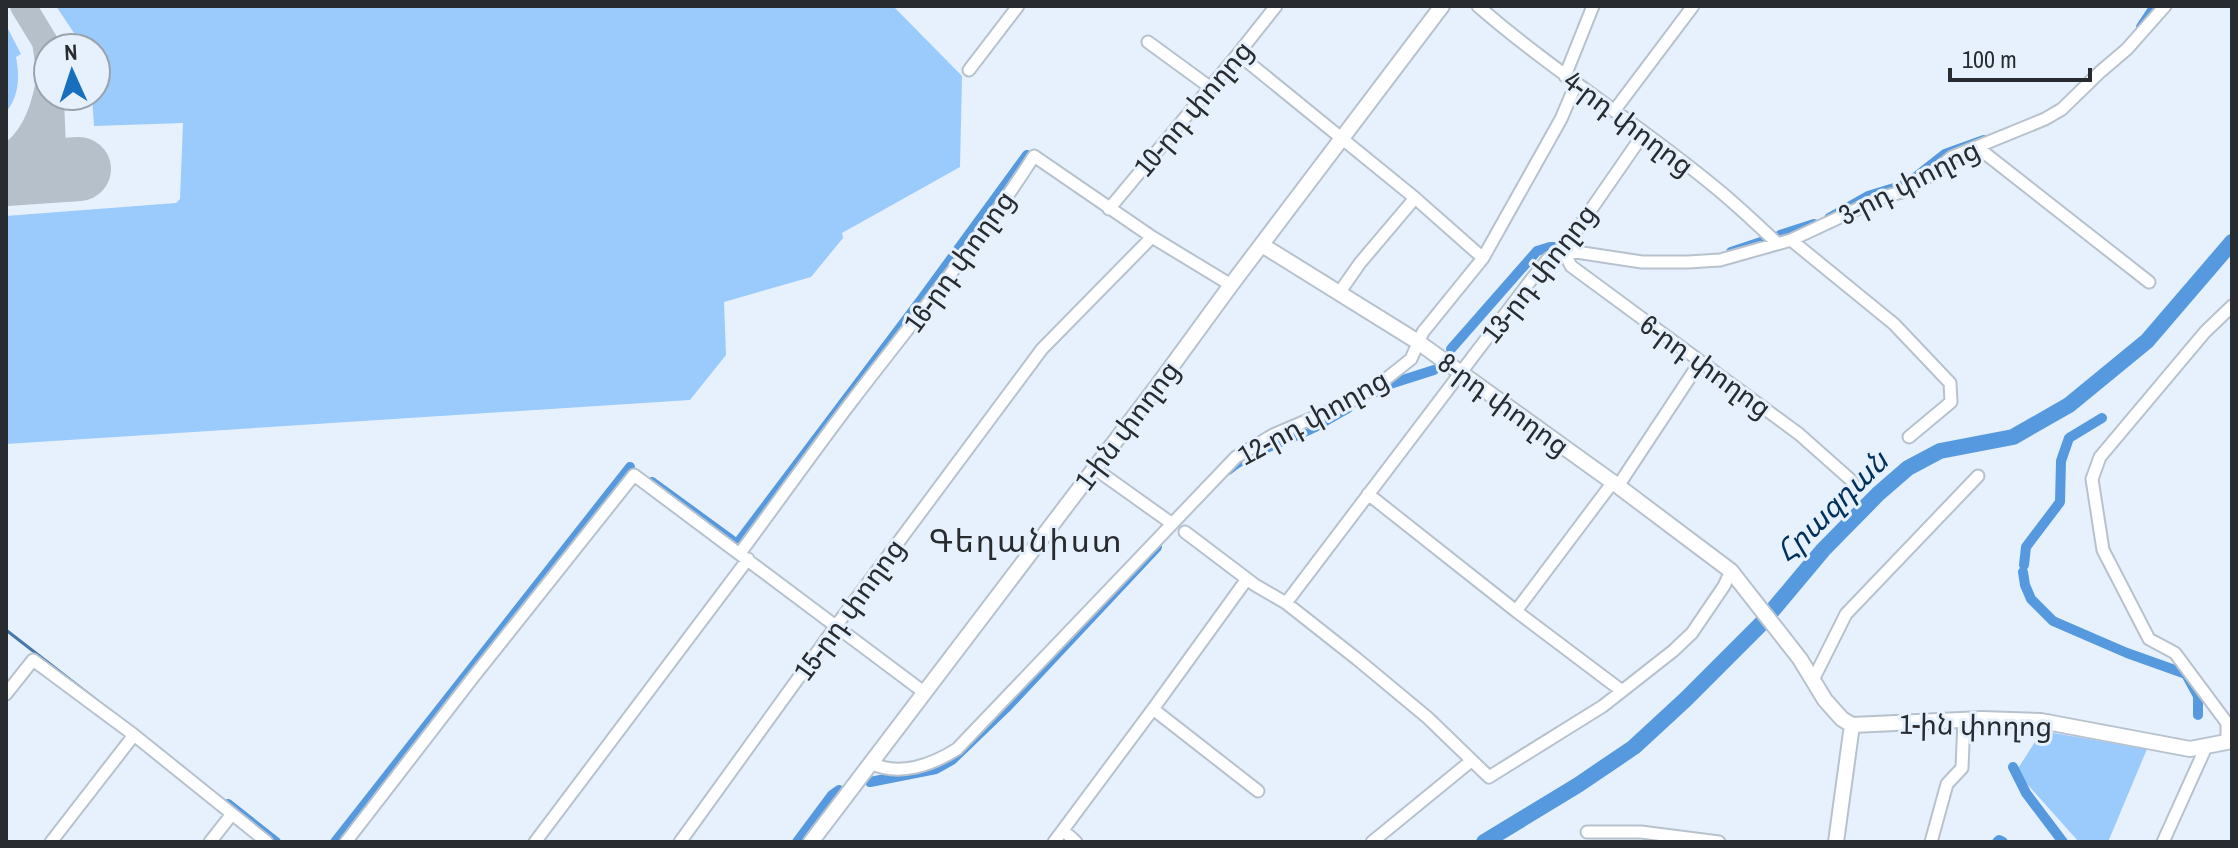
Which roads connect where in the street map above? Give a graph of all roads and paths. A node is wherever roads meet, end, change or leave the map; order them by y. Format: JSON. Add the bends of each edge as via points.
{"nodes":[{"id":1,"x":1018,"y":6,"type":"edge"},
{"id":2,"x":1276,"y":6,"type":"edge"},
{"id":3,"x":1442,"y":6,"type":"edge"},
{"id":4,"x":1478,"y":6,"type":"edge"},
{"id":5,"x":1593,"y":6,"type":"edge"},
{"id":6,"x":1693,"y":6,"type":"edge"},
{"id":7,"x":2165,"y":6,"type":"edge"},
{"id":8,"x":1148,"y":42,"type":"dead end"},
{"id":9,"x":1238,"y":54,"type":"junction"},
{"id":10,"x":969,"y":70,"type":"dead end"},
{"id":11,"x":1565,"y":76,"type":"junction"},
{"id":12,"x":1576,"y":84,"type":"junction"},
{"id":13,"x":1211,"y":88,"type":"junction"},
{"id":14,"x":1614,"y":111,"type":"junction"},
{"id":15,"x":1644,"y":133,"type":"junction"},
{"id":16,"x":1342,"y":140,"type":"junction"},
{"id":17,"x":1977,"y":147,"type":"junction"},
{"id":18,"x":1415,"y":198,"type":"junction"},
{"id":19,"x":1109,"y":209,"type":"junction"},
{"id":20,"x":1152,"y":237,"type":"junction"},
{"id":21,"x":1791,"y":240,"type":"junction"},
{"id":22,"x":1777,"y":243,"type":"junction"},
{"id":23,"x":1262,"y":245,"type":"junction"},
{"id":24,"x":1563,"y":250,"type":"junction"},
{"id":25,"x":1483,"y":258,"type":"junction"},
{"id":26,"x":2149,"y":282,"type":"dead end"},
{"id":27,"x":1231,"y":285,"type":"junction"},
{"id":28,"x":1339,"y":293,"type":"junction"},
{"id":29,"x":2232,"y":306,"type":"edge"},
{"id":30,"x":1418,"y":342,"type":"junction"},
{"id":31,"x":1700,"y":362,"type":"junction"},
{"id":32,"x":1461,"y":373,"type":"junction"},
{"id":33,"x":1909,"y":437,"type":"dead end"},
{"id":34,"x":1094,"y":468,"type":"junction"},
{"id":35,"x":1978,"y":476,"type":"dead end"},
{"id":36,"x":1852,"y":481,"type":"dead end"},
{"id":37,"x":1616,"y":484,"type":"junction"},
{"id":38,"x":1368,"y":494,"type":"junction"},
{"id":39,"x":1171,"y":523,"type":"junction"},
{"id":40,"x":1185,"y":532,"type":"dead end"},
{"id":41,"x":744,"y":556,"type":"junction"},
{"id":42,"x":1733,"y":574,"type":"junction"},
{"id":43,"x":1247,"y":579,"type":"junction"},
{"id":44,"x":1286,"y":603,"type":"junction"},
{"id":45,"x":1516,"y":611,"type":"junction"},
{"id":46,"x":836,"y":626,"type":"junction"},
{"id":47,"x":1813,"y":680,"type":"junction"},
{"id":48,"x":1622,"y":691,"type":"junction"},
{"id":49,"x":925,"y":693,"type":"junction"},
{"id":50,"x":6,"y":694,"type":"edge"},
{"id":51,"x":1153,"y":709,"type":"junction"},
{"id":52,"x":1964,"y":720,"type":"junction"},
{"id":53,"x":1852,"y":725,"type":"junction"},
{"id":54,"x":134,"y":735,"type":"junction"},
{"id":55,"x":2230,"y":741,"type":"edge"},
{"id":56,"x":2206,"y":747,"type":"junction"},
{"id":57,"x":1471,"y":761,"type":"junction"},
{"id":58,"x":871,"y":763,"type":"junction"},
{"id":59,"x":1258,"y":791,"type":"dead end"},
{"id":60,"x":232,"y":814,"type":"junction"},
{"id":61,"x":1064,"y":831,"type":"junction"},
{"id":62,"x":1587,"y":832,"type":"dead end"},
{"id":63,"x":51,"y":842,"type":"edge"},
{"id":64,"x":210,"y":842,"type":"edge"},
{"id":65,"x":267,"y":842,"type":"edge"},
{"id":66,"x":346,"y":842,"type":"edge"},
{"id":67,"x":535,"y":842,"type":"edge"},
{"id":68,"x":680,"y":842,"type":"edge"},
{"id":69,"x":811,"y":842,"type":"edge"},
{"id":70,"x":1054,"y":842,"type":"edge"},
{"id":71,"x":1076,"y":842,"type":"edge"},
{"id":72,"x":1372,"y":842,"type":"edge"},
{"id":73,"x":1719,"y":842,"type":"edge"},
{"id":74,"x":1836,"y":842,"type":"edge"},
{"id":75,"x":1931,"y":842,"type":"edge"},
{"id":76,"x":2163,"y":842,"type":"edge"}],
"edges":[{"from":1,"to":10,"type":"street"},
{"from":2,"to":9,"type":"street","name":"10-րդ փողոց"},
{"from":3,"to":16,"type":"main road","name":"1-ին փողոց"},
{"from":4,"to":11,"type":"street","name":"4-րդ փողոց"},
{"from":5,"to":11,"type":"street"},
{"from":6,"to":14,"type":"street"},
{"from":7,"to":17,"type":"street","name":"3-րդ փողոց","via":[[2062,109]]},
{"from":8,"to":13,"type":"street"},
{"from":9,"to":13,"type":"street","name":"10-րդ փողոց"},
{"from":9,"to":16,"type":"street"},
{"from":11,"to":12,"type":"street","name":"4-րդ փողոց"},
{"from":12,"to":14,"type":"street","name":"4-րդ փողոց"},
{"from":12,"to":25,"type":"street","name":"12-րդ փողոց"},
{"from":13,"to":19,"type":"street","name":"10-րդ փողոց"},
{"from":14,"to":15,"type":"street","name":"4-րդ փողոց"},
{"from":15,"to":22,"type":"street","name":"4-րդ փողոց","via":[[1723,193]]},
{"from":15,"to":24,"type":"street","name":"13-րդ փողոց"},
{"from":16,"to":18,"type":"street"},
{"from":16,"to":23,"type":"main road","name":"1-ին փողոց"},
{"from":17,"to":21,"type":"street","name":"3-րդ փողոց","via":[[1952,157],[1902,192]]},
{"from":17,"to":26,"type":"street"},
{"from":18,"to":25,"type":"street"},
{"from":18,"to":28,"type":"street"},
{"from":19,"to":20,"type":"street","name":"16-րդ փողոց"},
{"from":19,"to":41,"type":"street","name":"16-րդ փողոց","via":[[1034,156],[852,400]]},
{"from":20,"to":27,"type":"street","name":"16-րդ փողոց"},
{"from":20,"to":46,"type":"street","name":"15-րդ փողոց","via":[[1042,349]]},
{"from":21,"to":22,"type":"street","name":"3-րդ փողոց"},
{"from":21,"to":33,"type":"street","via":[[1894,324],[1950,383],[1951,402]]},
{"from":22,"to":24,"type":"street","name":"3-րդ փողոց","via":[[1720,260],[1688,262],[1642,262]]},
{"from":23,"to":27,"type":"main road","name":"1-ին փողոց"},
{"from":23,"to":28,"type":"main road","name":"8-րդ փողոց"},
{"from":24,"to":31,"type":"street","name":"6-րդ փողոց","via":[[1571,266]]},
{"from":24,"to":32,"type":"street","name":"13-րդ փողոց","via":[[1548,259]]},
{"from":25,"to":30,"type":"street","name":"12-րդ փողոց"},
{"from":27,"to":34,"type":"main road","name":"1-ին փողոց"},
{"from":28,"to":30,"type":"main road","name":"8-րդ փողոց"},
{"from":29,"to":55,"type":"street","via":[[2100,457],[2092,479],[2103,550],[2149,639],[2175,653],[2227,723]]},
{"from":30,"to":32,"type":"main road","name":"8-րդ փողոց"},
{"from":30,"to":39,"type":"street","name":"12-րդ փողոց","via":[[1411,359],[1377,386],[1236,457]]},
{"from":31,"to":36,"type":"street","name":"6-րդ փողոց","via":[[1799,434]]},
{"from":31,"to":37,"type":"street"},
{"from":32,"to":37,"type":"main road","name":"8-րդ փողոց"},
{"from":32,"to":38,"type":"street","name":"13-րդ փողոց"},
{"from":34,"to":39,"type":"street"},
{"from":34,"to":49,"type":"main road","name":"1-ին փողոց"},
{"from":35,"to":47,"type":"street","via":[[1846,614]]},
{"from":37,"to":42,"type":"main road","name":"8-րդ փողոց"},
{"from":37,"to":45,"type":"street"},
{"from":38,"to":44,"type":"street","name":"13-րդ փողոց"},
{"from":38,"to":45,"type":"street"},
{"from":39,"to":58,"type":"street","name":"12-րդ փողոց","via":[[957,749],[919,767]]},
{"from":40,"to":43,"type":"street"},
{"from":41,"to":46,"type":"street"},
{"from":41,"to":66,"type":"street","via":[[634,475]]},
{"from":41,"to":67,"type":"street","name":"16-րդ փողոց"},
{"from":42,"to":47,"type":"main road","name":"8-րդ փողոց"},
{"from":42,"to":48,"type":"street","via":[[1692,633]]},
{"from":43,"to":44,"type":"street"},
{"from":43,"to":51,"type":"street"},
{"from":44,"to":57,"type":"street","via":[[1428,718]]},
{"from":45,"to":48,"type":"street"},
{"from":46,"to":49,"type":"street"},
{"from":46,"to":68,"type":"street","name":"15-րդ փողոց"},
{"from":47,"to":53,"type":"main road","via":[[1825,700]]},
{"from":48,"to":57,"type":"street","via":[[1489,777]]},
{"from":49,"to":58,"type":"main road","name":"1-ին փողոց"},
{"from":50,"to":54,"type":"street","via":[[33,660]]},
{"from":51,"to":59,"type":"street"},
{"from":51,"to":61,"type":"street"},
{"from":52,"to":53,"type":"main road","name":"1-ին փողոց"},
{"from":52,"to":56,"type":"main road","name":"1-ին փողոց","via":[[2041,721],[2162,745]]},
{"from":52,"to":75,"type":"street","via":[[1962,768],[1947,784]]},
{"from":53,"to":74,"type":"main road"},
{"from":54,"to":60,"type":"street"},
{"from":54,"to":63,"type":"street"},
{"from":55,"to":56,"type":"main road","name":"1-ին փողոց"},
{"from":56,"to":76,"type":"street"},
{"from":57,"to":72,"type":"street"},
{"from":58,"to":69,"type":"main road","name":"1-ին փողոց"},
{"from":60,"to":64,"type":"street"},
{"from":60,"to":65,"type":"street"},
{"from":61,"to":70,"type":"street"},
{"from":61,"to":71,"type":"street"},
{"from":62,"to":73,"type":"street","via":[[1641,832]]}]}
